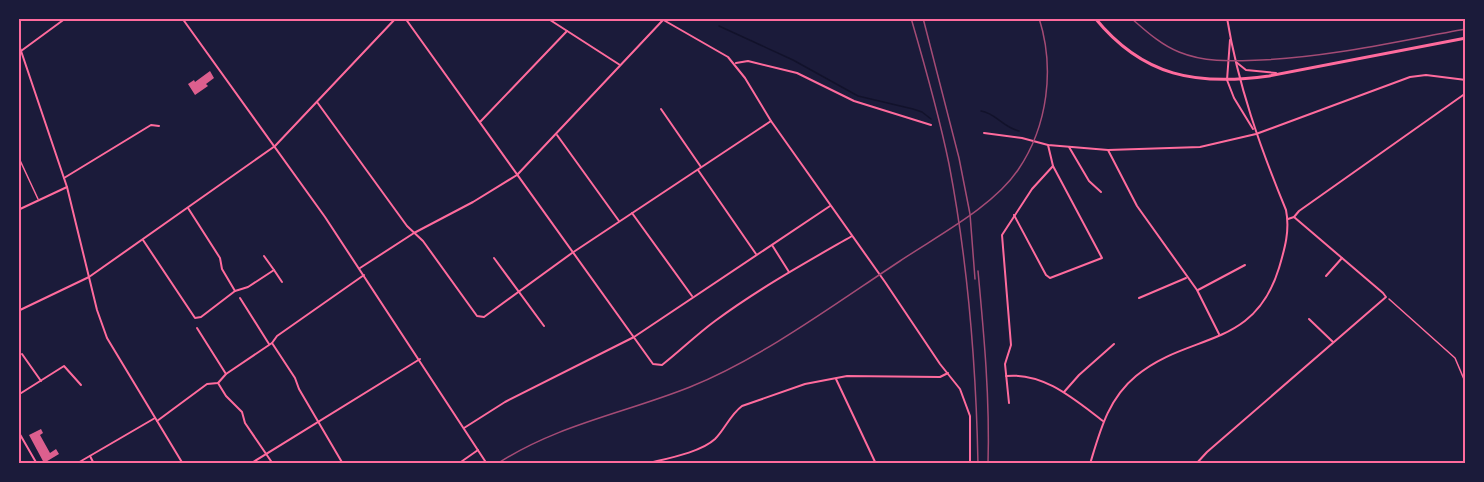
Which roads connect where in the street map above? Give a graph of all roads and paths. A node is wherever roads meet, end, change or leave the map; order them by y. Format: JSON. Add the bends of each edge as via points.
{"nodes":[{"id":1,"x":66,"y":18,"type":"edge"},
{"id":2,"x":183,"y":18,"type":"edge"},
{"id":3,"x":396,"y":18,"type":"edge"},
{"id":4,"x":405,"y":18,"type":"edge"},
{"id":5,"x":548,"y":18,"type":"edge"},
{"id":6,"x":671,"y":18,"type":"edge"},
{"id":7,"x":1095,"y":18,"type":"edge"},
{"id":8,"x":1227,"y":18,"type":"edge"},
{"id":9,"x":661,"y":19,"type":"edge"},
{"id":10,"x":668,"y":23,"type":"junction"},
{"id":11,"x":567,"y":30,"type":"junction"},
{"id":12,"x":1230,"y":36,"type":"junction"},
{"id":13,"x":1466,"y":38,"type":"edge"},
{"id":14,"x":18,"y":42,"type":"edge"},
{"id":15,"x":21,"y":51,"type":"junction"},
{"id":16,"x":1236,"y":62,"type":"junction"},
{"id":17,"x":735,"y":63,"type":"junction"},
{"id":18,"x":620,"y":65,"type":"junction"},
{"id":19,"x":1281,"y":74,"type":"junction"},
{"id":20,"x":1227,"y":80,"type":"junction"},
{"id":21,"x":1240,"y":80,"type":"junction"},
{"id":22,"x":1466,"y":81,"type":"edge"},
{"id":23,"x":1466,"y":93,"type":"edge"},
{"id":24,"x":317,"y":102,"type":"junction"},
{"id":25,"x":660,"y":109,"type":"dead end"},
{"id":26,"x":771,"y":121,"type":"junction"},
{"id":27,"x":479,"y":123,"type":"junction"},
{"id":28,"x":931,"y":125,"type":"dead end"},
{"id":29,"x":159,"y":126,"type":"dead end"},
{"id":30,"x":984,"y":133,"type":"dead end"},
{"id":31,"x":1256,"y":134,"type":"junction"},
{"id":32,"x":557,"y":135,"type":"junction"},
{"id":33,"x":1048,"y":145,"type":"junction"},
{"id":34,"x":275,"y":146,"type":"junction"},
{"id":35,"x":1069,"y":147,"type":"junction"},
{"id":36,"x":1108,"y":150,"type":"junction"},
{"id":37,"x":18,"y":156,"type":"edge"},
{"id":38,"x":1053,"y":166,"type":"junction"},
{"id":39,"x":699,"y":169,"type":"junction"},
{"id":40,"x":517,"y":175,"type":"junction"},
{"id":41,"x":64,"y":178,"type":"junction"},
{"id":42,"x":67,"y":187,"type":"junction"},
{"id":43,"x":1101,"y":192,"type":"dead end"},
{"id":44,"x":38,"y":200,"type":"junction"},
{"id":45,"x":830,"y":206,"type":"junction"},
{"id":46,"x":188,"y":208,"type":"junction"},
{"id":47,"x":18,"y":210,"type":"edge"},
{"id":48,"x":632,"y":213,"type":"junction"},
{"id":49,"x":1014,"y":216,"type":"junction"},
{"id":50,"x":1294,"y":217,"type":"junction"},
{"id":51,"x":1288,"y":219,"type":"junction"},
{"id":52,"x":619,"y":221,"type":"junction"},
{"id":53,"x":414,"y":233,"type":"junction"},
{"id":54,"x":852,"y":236,"type":"junction"},
{"id":55,"x":143,"y":240,"type":"junction"},
{"id":56,"x":772,"y":244,"type":"junction"},
{"id":57,"x":572,"y":253,"type":"junction"},
{"id":58,"x":756,"y":254,"type":"junction"},
{"id":59,"x":264,"y":256,"type":"dead end"},
{"id":60,"x":494,"y":258,"type":"dead end"},
{"id":61,"x":1342,"y":258,"type":"junction"},
{"id":62,"x":1245,"y":265,"type":"dead end"},
{"id":63,"x":359,"y":268,"type":"junction"},
{"id":64,"x":274,"y":270,"type":"junction"},
{"id":65,"x":789,"y":272,"type":"junction"},
{"id":66,"x":364,"y":275,"type":"junction"},
{"id":67,"x":1326,"y":276,"type":"dead end"},
{"id":68,"x":89,"y":277,"type":"junction"},
{"id":69,"x":1188,"y":278,"type":"junction"},
{"id":70,"x":282,"y":282,"type":"dead end"},
{"id":71,"x":235,"y":291,"type":"junction"},
{"id":72,"x":1197,"y":291,"type":"junction"},
{"id":73,"x":519,"y":292,"type":"junction"},
{"id":74,"x":693,"y":296,"type":"junction"},
{"id":75,"x":1386,"y":297,"type":"junction"},
{"id":76,"x":240,"y":298,"type":"dead end"},
{"id":77,"x":1139,"y":298,"type":"dead end"},
{"id":78,"x":18,"y":311,"type":"edge"},
{"id":79,"x":1309,"y":319,"type":"dead end"},
{"id":80,"x":544,"y":326,"type":"dead end"},
{"id":81,"x":197,"y":328,"type":"dead end"},
{"id":82,"x":1220,"y":335,"type":"junction"},
{"id":83,"x":634,"y":338,"type":"junction"},
{"id":84,"x":1334,"y":342,"type":"junction"},
{"id":85,"x":270,"y":344,"type":"junction"},
{"id":86,"x":1114,"y":344,"type":"dead end"},
{"id":87,"x":22,"y":354,"type":"dead end"},
{"id":88,"x":420,"y":359,"type":"junction"},
{"id":89,"x":948,"y":373,"type":"junction"},
{"id":90,"x":226,"y":374,"type":"junction"},
{"id":91,"x":1006,"y":376,"type":"junction"},
{"id":92,"x":836,"y":379,"type":"junction"},
{"id":93,"x":41,"y":381,"type":"junction"},
{"id":94,"x":218,"y":383,"type":"junction"},
{"id":95,"x":1466,"y":384,"type":"edge"},
{"id":96,"x":81,"y":385,"type":"dead end"},
{"id":97,"x":1064,"y":392,"type":"junction"},
{"id":98,"x":18,"y":396,"type":"edge"},
{"id":99,"x":1009,"y":403,"type":"dead end"},
{"id":100,"x":156,"y":419,"type":"junction"},
{"id":101,"x":318,"y":421,"type":"junction"},
{"id":102,"x":1103,"y":421,"type":"junction"},
{"id":103,"x":464,"y":428,"type":"junction"},
{"id":104,"x":19,"y":433,"type":"edge"},
{"id":105,"x":478,"y":450,"type":"junction"},
{"id":106,"x":267,"y":454,"type":"junction"},
{"id":107,"x":90,"y":456,"type":"junction"},
{"id":108,"x":37,"y":464,"type":"edge"},
{"id":109,"x":76,"y":464,"type":"edge"},
{"id":110,"x":94,"y":464,"type":"edge"},
{"id":111,"x":183,"y":464,"type":"edge"},
{"id":112,"x":250,"y":464,"type":"edge"},
{"id":113,"x":273,"y":464,"type":"edge"},
{"id":114,"x":343,"y":464,"type":"edge"},
{"id":115,"x":458,"y":464,"type":"edge"},
{"id":116,"x":487,"y":464,"type":"edge"},
{"id":117,"x":645,"y":464,"type":"edge"},
{"id":118,"x":876,"y":464,"type":"edge"},
{"id":119,"x":970,"y":464,"type":"edge"},
{"id":120,"x":1090,"y":464,"type":"edge"},
{"id":121,"x":1196,"y":464,"type":"edge"}],
"edges":[{"from":1,"to":15,"type":"street"},
{"from":2,"to":34,"type":"street"},
{"from":3,"to":24,"type":"street"},
{"from":4,"to":27,"type":"street"},
{"from":5,"to":11,"type":"street"},
{"from":6,"to":10,"type":"street"},
{"from":7,"to":20,"type":"street","via":[[1116,41],[1169,73]]},
{"from":8,"to":12,"type":"street"},
{"from":9,"to":10,"type":"street"},
{"from":9,"to":18,"type":"street"},
{"from":10,"to":17,"type":"street"},
{"from":11,"to":18,"type":"street"},
{"from":11,"to":27,"type":"street"},
{"from":12,"to":16,"type":"street"},
{"from":12,"to":20,"type":"street"},
{"from":13,"to":19,"type":"street"},
{"from":14,"to":15,"type":"street"},
{"from":15,"to":41,"type":"street"},
{"from":16,"to":19,"type":"street","via":[[1246,70]]},
{"from":16,"to":21,"type":"street"},
{"from":17,"to":26,"type":"street"},
{"from":17,"to":28,"type":"street","via":[[748,61],[797,73],[854,100]]},
{"from":18,"to":32,"type":"street"},
{"from":19,"to":21,"type":"street"},
{"from":20,"to":21,"type":"street"},
{"from":20,"to":31,"type":"street"},
{"from":21,"to":31,"type":"street"},
{"from":22,"to":31,"type":"street","via":[[1426,75],[1410,77]]},
{"from":23,"to":50,"type":"street"},
{"from":24,"to":34,"type":"street"},
{"from":24,"to":53,"type":"street"},
{"from":25,"to":39,"type":"street"},
{"from":26,"to":39,"type":"street"},
{"from":26,"to":45,"type":"street"},
{"from":27,"to":40,"type":"street"},
{"from":29,"to":41,"type":"street","via":[[151,125]]},
{"from":30,"to":33,"type":"street"},
{"from":31,"to":36,"type":"street","via":[[1200,147]]},
{"from":31,"to":51,"type":"street"},
{"from":32,"to":40,"type":"street"},
{"from":32,"to":52,"type":"street"},
{"from":33,"to":35,"type":"street"},
{"from":33,"to":38,"type":"street"},
{"from":34,"to":46,"type":"street"},
{"from":34,"to":63,"type":"street"},
{"from":35,"to":36,"type":"street"},
{"from":35,"to":43,"type":"street","via":[[1089,182]]},
{"from":36,"to":69,"type":"street","via":[[1137,206]]},
{"from":37,"to":44,"type":"lane"},
{"from":38,"to":49,"type":"street"},
{"from":38,"to":49,"type":"street","via":[[1102,258],[1050,278]]},
{"from":39,"to":48,"type":"street"},
{"from":39,"to":58,"type":"street"},
{"from":40,"to":53,"type":"street"},
{"from":40,"to":57,"type":"street"},
{"from":41,"to":42,"type":"street"},
{"from":42,"to":44,"type":"street"},
{"from":42,"to":68,"type":"street"},
{"from":44,"to":47,"type":"street"},
{"from":45,"to":54,"type":"street"},
{"from":45,"to":56,"type":"street"},
{"from":46,"to":55,"type":"street"},
{"from":46,"to":71,"type":"street","via":[[220,258]]},
{"from":48,"to":52,"type":"street"},
{"from":48,"to":74,"type":"street"},
{"from":49,"to":91,"type":"street","via":[[1002,235],[1011,345]]},
{"from":50,"to":51,"type":"street"},
{"from":50,"to":61,"type":"street"},
{"from":51,"to":82,"type":"street","via":[[1278,273],[1262,304],[1243,324]]},
{"from":52,"to":57,"type":"street"},
{"from":53,"to":63,"type":"street"},
{"from":53,"to":73,"type":"street","via":[[477,316],[484,317]]},
{"from":54,"to":65,"type":"street"},
{"from":54,"to":89,"type":"street"},
{"from":55,"to":68,"type":"street"},
{"from":55,"to":71,"type":"street","via":[[195,318],[201,318]]},
{"from":56,"to":58,"type":"street"},
{"from":56,"to":65,"type":"street"},
{"from":57,"to":73,"type":"street"},
{"from":57,"to":83,"type":"street"},
{"from":58,"to":74,"type":"street"},
{"from":59,"to":64,"type":"street"},
{"from":60,"to":73,"type":"street"},
{"from":61,"to":67,"type":"street"},
{"from":61,"to":75,"type":"street"},
{"from":62,"to":72,"type":"street"},
{"from":63,"to":66,"type":"street"},
{"from":64,"to":70,"type":"street"},
{"from":64,"to":71,"type":"street"},
{"from":65,"to":83,"type":"street","via":[[713,322],[662,365],[653,363]]},
{"from":66,"to":85,"type":"street"},
{"from":66,"to":88,"type":"street"},
{"from":68,"to":78,"type":"street"},
{"from":68,"to":100,"type":"street","via":[[107,338]]},
{"from":69,"to":72,"type":"street"},
{"from":69,"to":77,"type":"street"},
{"from":72,"to":82,"type":"street"},
{"from":73,"to":80,"type":"street"},
{"from":74,"to":83,"type":"street"},
{"from":75,"to":84,"type":"street"},
{"from":75,"to":95,"type":"path","via":[[1450,353]]},
{"from":76,"to":85,"type":"street"},
{"from":79,"to":84,"type":"street"},
{"from":81,"to":90,"type":"street"},
{"from":82,"to":102,"type":"street","via":[[1136,376],[1113,402]]},
{"from":83,"to":103,"type":"street","via":[[505,402]]},
{"from":84,"to":121,"type":"street"},
{"from":85,"to":90,"type":"street"},
{"from":85,"to":101,"type":"street","via":[[295,378]]},
{"from":86,"to":97,"type":"street"},
{"from":87,"to":93,"type":"street"},
{"from":88,"to":101,"type":"street"},
{"from":88,"to":103,"type":"street"},
{"from":89,"to":92,"type":"street","via":[[940,377]]},
{"from":89,"to":119,"type":"street","via":[[967,403]]},
{"from":90,"to":94,"type":"street"},
{"from":91,"to":97,"type":"street","via":[[1030,377]]},
{"from":91,"to":99,"type":"street"},
{"from":92,"to":117,"type":"street","via":[[805,384],[742,406],[708,444]]},
{"from":92,"to":118,"type":"street"},
{"from":93,"to":96,"type":"street","via":[[64,366]]},
{"from":93,"to":98,"type":"street"},
{"from":94,"to":100,"type":"street","via":[[207,384]]},
{"from":94,"to":106,"type":"street","via":[[242,412],[245,423]]},
{"from":97,"to":102,"type":"street"},
{"from":100,"to":107,"type":"street"},
{"from":100,"to":111,"type":"street"},
{"from":101,"to":106,"type":"street"},
{"from":101,"to":114,"type":"street"},
{"from":102,"to":120,"type":"street"},
{"from":103,"to":105,"type":"street"},
{"from":104,"to":108,"type":"street"},
{"from":105,"to":115,"type":"street"},
{"from":105,"to":116,"type":"street"},
{"from":106,"to":112,"type":"street"},
{"from":106,"to":113,"type":"street"},
{"from":107,"to":109,"type":"street"},
{"from":107,"to":110,"type":"street"}]}
